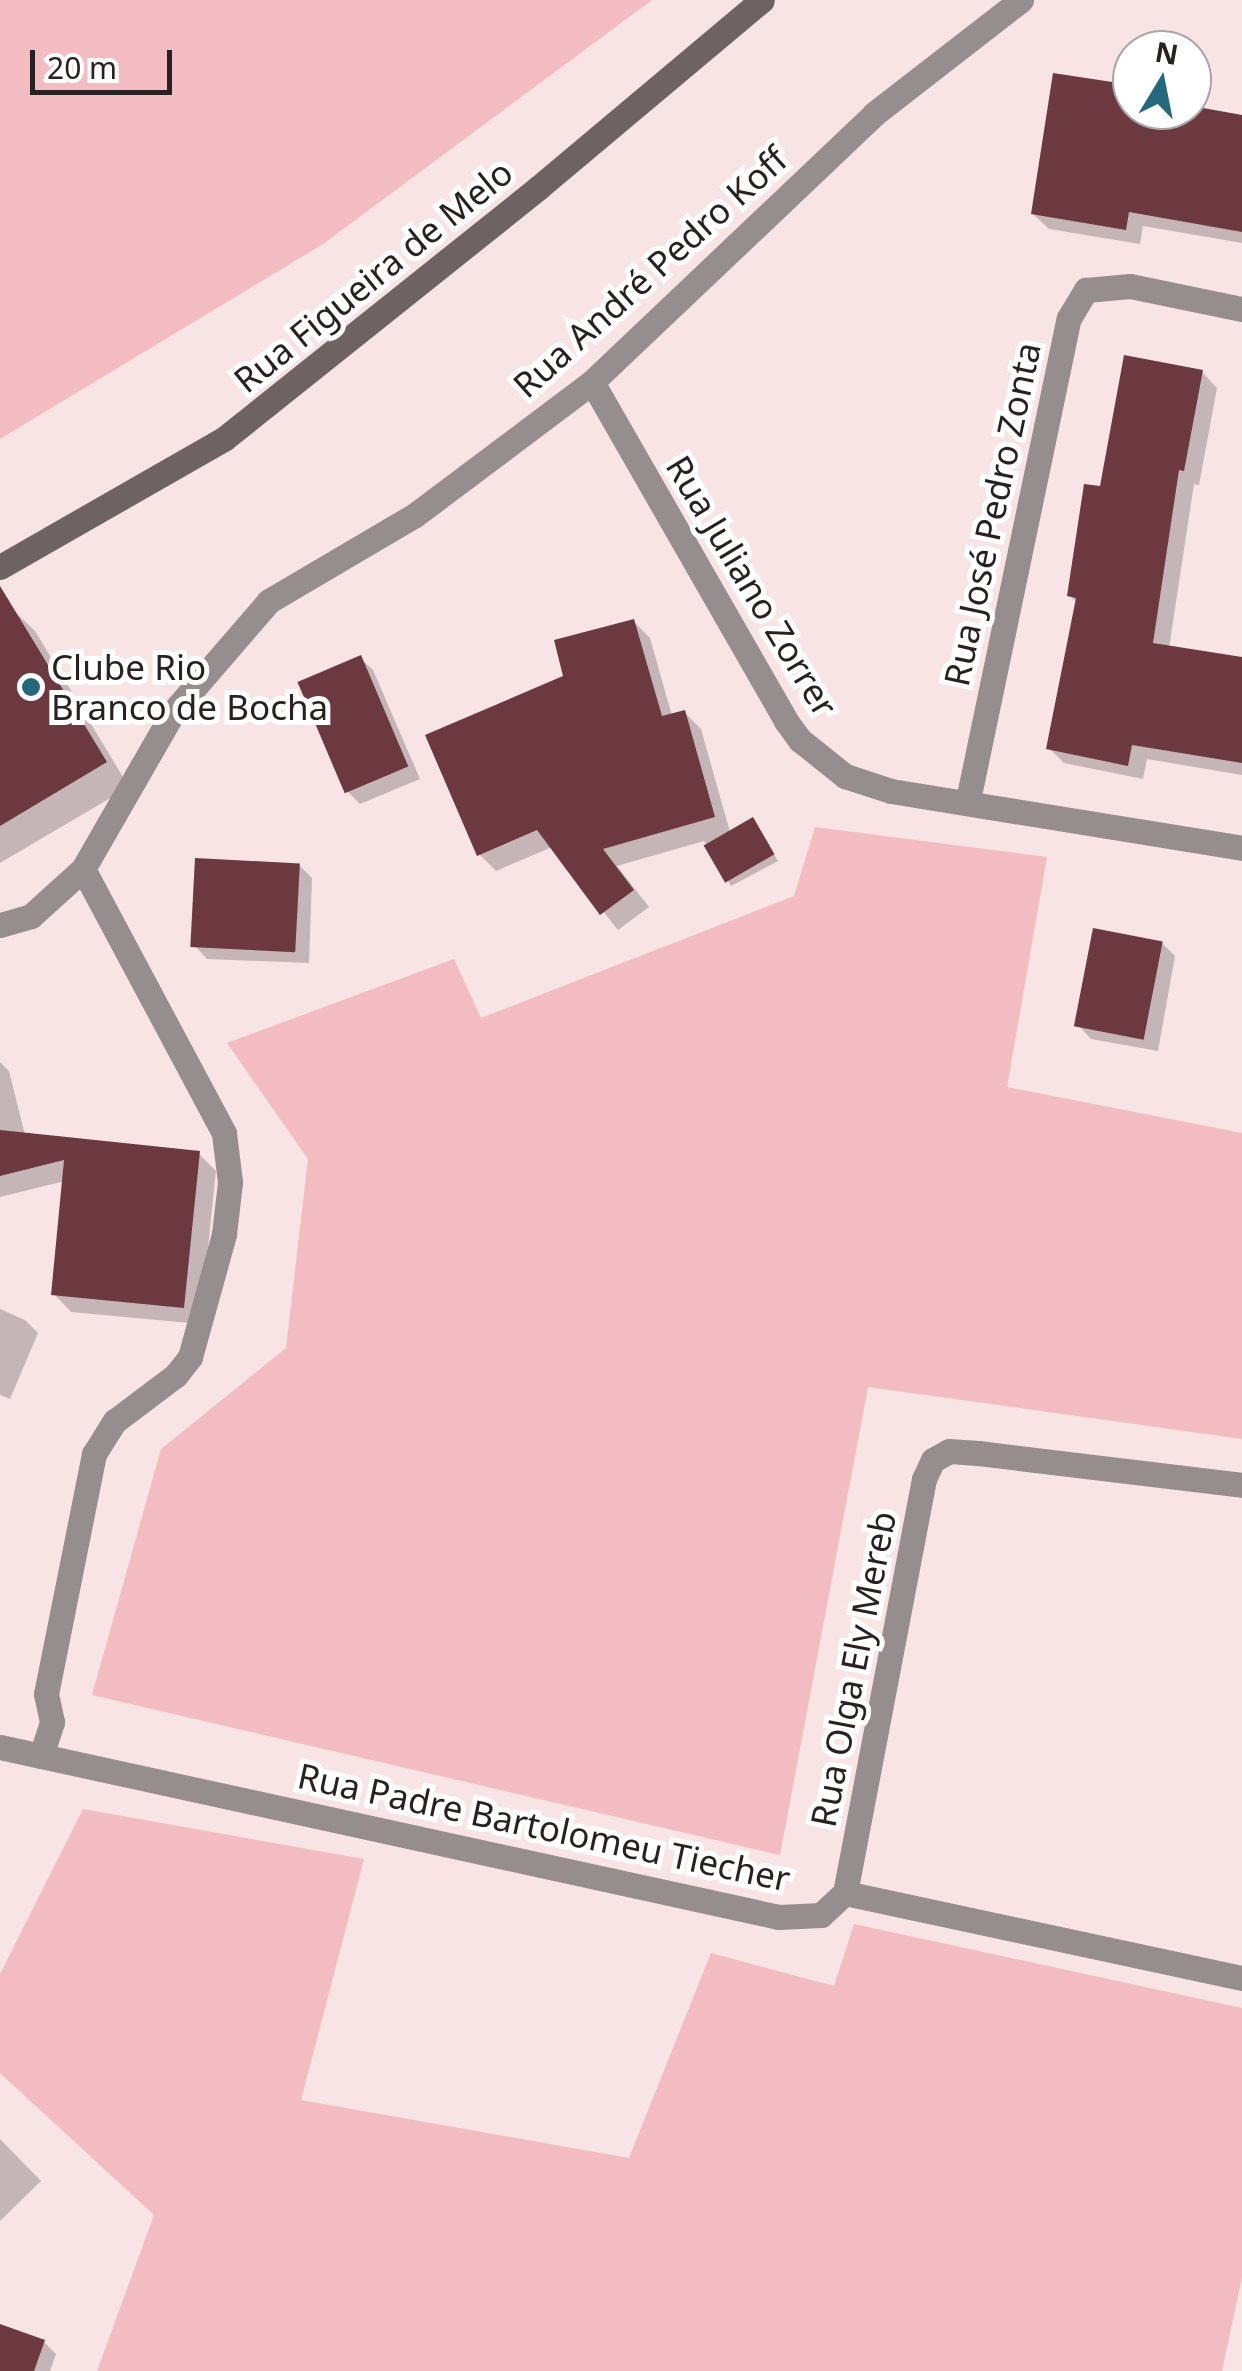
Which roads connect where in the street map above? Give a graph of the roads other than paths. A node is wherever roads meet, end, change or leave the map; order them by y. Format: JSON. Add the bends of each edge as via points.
{"nodes":[{"id":1,"x":762,"y":0,"type":"edge"},
{"id":2,"x":1020,"y":0,"type":"edge"},
{"id":3,"x":1242,"y":309,"type":"edge"},
{"id":4,"x":592,"y":382,"type":"junction"},
{"id":5,"x":0,"y":567,"type":"edge"},
{"id":6,"x":968,"y":800,"type":"junction"},
{"id":7,"x":1242,"y":848,"type":"edge"},
{"id":8,"x":83,"y":869,"type":"junction"},
{"id":9,"x":0,"y":926,"type":"edge"},
{"id":10,"x":1242,"y":1485,"type":"edge"},
{"id":11,"x":0,"y":1747,"type":"edge"},
{"id":12,"x":41,"y":1756,"type":"junction"},
{"id":13,"x":845,"y":1892,"type":"junction"},
{"id":14,"x":1242,"y":1978,"type":"edge"}],
"edges":[{"from":1,"to":5,"type":"main road","name":"Rua Figueira de Melo","via":[[225,438]]},
{"from":2,"to":4,"type":"street","name":"Rua André Pedro Koff","via":[[874,114]]},
{"from":3,"to":6,"type":"street","name":"Rua José Pedro Zonta","via":[[1130,286],[1086,290],[1069,318]]},
{"from":4,"to":6,"type":"street","name":"Rua Juliano Zorrer","via":[[800,740],[845,776],[890,790]]},
{"from":4,"to":8,"type":"street","name":"Rua André Pedro Koff","via":[[415,516],[269,600],[174,711]]},
{"from":6,"to":7,"type":"street","name":"Rua Juliano Zorrer"},
{"from":8,"to":9,"type":"street","name":"Rua André Pedro Koff","via":[[31,916]]},
{"from":8,"to":12,"type":"street","via":[[224,1133],[230,1182],[224,1234],[190,1357],[115,1421],[94,1454],[46,1694],[52,1722]]},
{"from":10,"to":13,"type":"street","name":"Rua Olga Ely Mereb","via":[[978,1453],[949,1451],[933,1460]]},
{"from":11,"to":12,"type":"street","name":"Rua Padre Bartolomeu Tiecher"},
{"from":12,"to":13,"type":"street","name":"Rua Padre Bartolomeu Tiecher","via":[[779,1917],[821,1916]]},
{"from":13,"to":14,"type":"street"}]}
